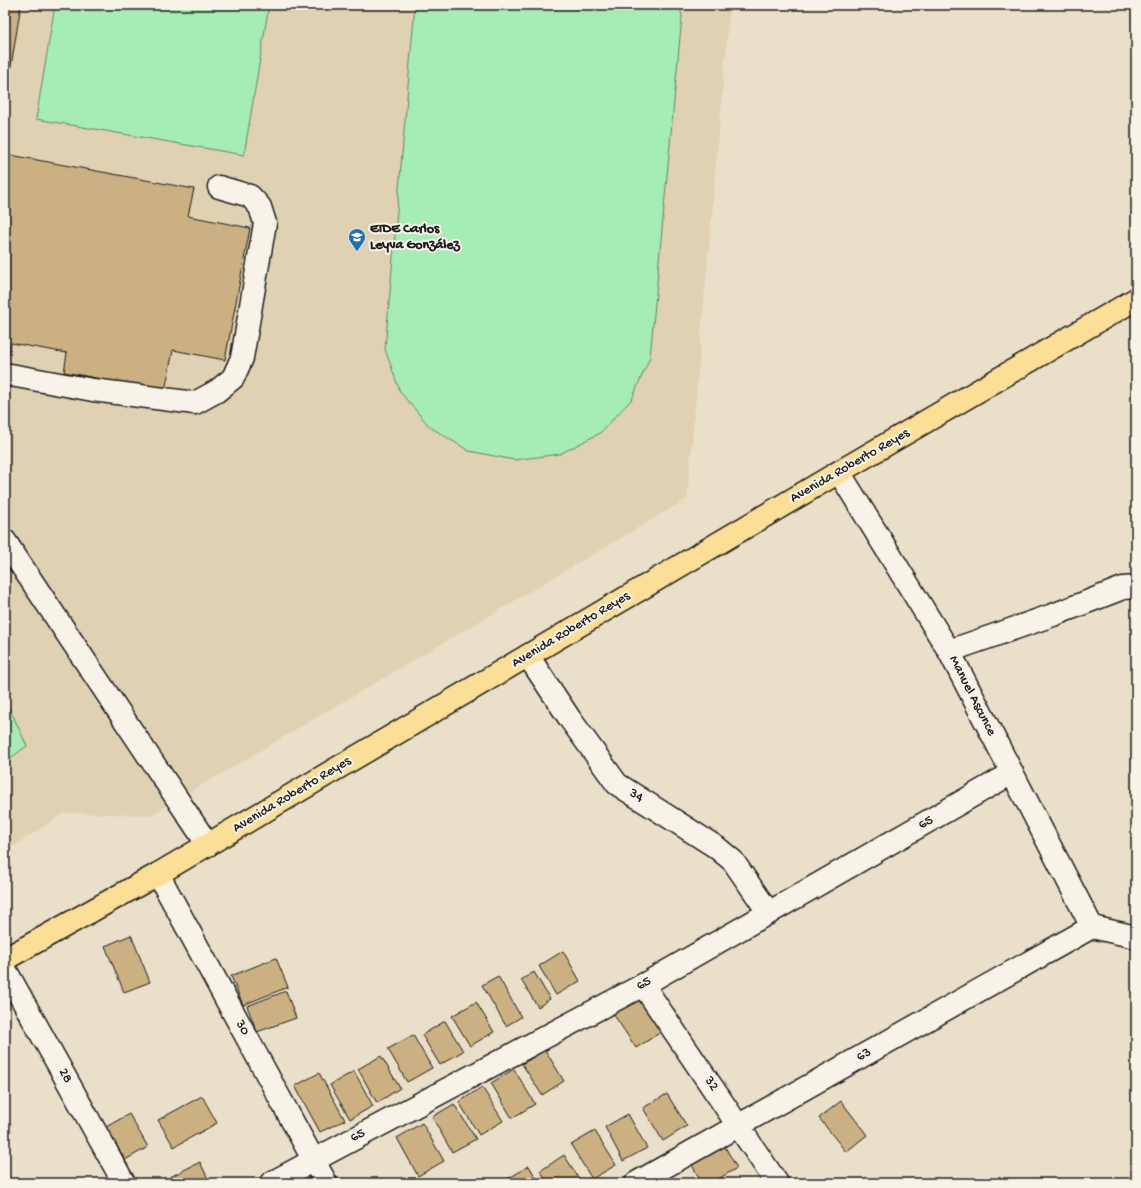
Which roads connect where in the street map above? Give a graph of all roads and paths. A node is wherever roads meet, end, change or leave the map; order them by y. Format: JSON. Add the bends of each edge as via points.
{"nodes":[{"id":1,"x":219,"y":186,"type":"dead end"},
{"id":2,"x":1136,"y":299,"type":"edge"},
{"id":3,"x":5,"y":374,"type":"edge"},
{"id":4,"x":839,"y":472,"type":"junction"},
{"id":5,"x":5,"y":541,"type":"edge"},
{"id":6,"x":1136,"y":587,"type":"edge"},
{"id":7,"x":949,"y":651,"type":"junction"},
{"id":8,"x":528,"y":656,"type":"junction"},
{"id":9,"x":1012,"y":773,"type":"junction"},
{"id":10,"x":208,"y":845,"type":"junction"},
{"id":11,"x":158,"y":874,"type":"junction"},
{"id":12,"x":769,"y":913,"type":"junction"},
{"id":13,"x":1092,"y":927,"type":"junction"},
{"id":14,"x":1136,"y":937,"type":"edge"},
{"id":15,"x":5,"y":959,"type":"edge"},
{"id":16,"x":5,"y":969,"type":"edge"},
{"id":17,"x":643,"y":985,"type":"junction"},
{"id":18,"x":739,"y":1125,"type":"junction"},
{"id":19,"x":313,"y":1160,"type":"junction"},
{"id":20,"x":124,"y":1183,"type":"edge"},
{"id":21,"x":271,"y":1183,"type":"edge"},
{"id":22,"x":326,"y":1183,"type":"edge"},
{"id":23,"x":636,"y":1183,"type":"edge"},
{"id":24,"x":777,"y":1183,"type":"edge"}],
"edges":[{"from":1,"to":3,"type":"street","via":[[250,196],[260,207],[265,223],[242,358],[233,378],[217,391],[194,403],[92,390]]},
{"from":2,"to":4,"type":"main road","name":"Avenida Roberto Reyes"},
{"from":4,"to":7,"type":"street","name":"Manuel Ascunce"},
{"from":4,"to":8,"type":"main road","name":"Avenida Roberto Reyes"},
{"from":5,"to":10,"type":"street"},
{"from":6,"to":7,"type":"street","via":[[1124,588]]},
{"from":7,"to":9,"type":"street","name":"Manuel Ascunce"},
{"from":8,"to":10,"type":"main road","name":"Avenida Roberto Reyes"},
{"from":8,"to":12,"type":"street","name":"34","via":[[617,784],[716,847],[733,861]]},
{"from":9,"to":12,"type":"street","name":"65"},
{"from":9,"to":13,"type":"street","name":"Manuel Ascunce"},
{"from":10,"to":11,"type":"main road","name":"Avenida Roberto Reyes"},
{"from":11,"to":15,"type":"main road","name":"Avenida Roberto Reyes"},
{"from":11,"to":19,"type":"street","name":"30"},
{"from":12,"to":17,"type":"street","name":"65"},
{"from":13,"to":14,"type":"street"},
{"from":13,"to":18,"type":"street","name":"63"},
{"from":16,"to":20,"type":"street","name":"28"},
{"from":17,"to":18,"type":"street","name":"32"},
{"from":17,"to":19,"type":"street","name":"65"},
{"from":18,"to":23,"type":"street","name":"63"},
{"from":18,"to":24,"type":"street","name":"32"},
{"from":19,"to":21,"type":"street","name":"65"},
{"from":19,"to":22,"type":"street","name":"30"}]}
